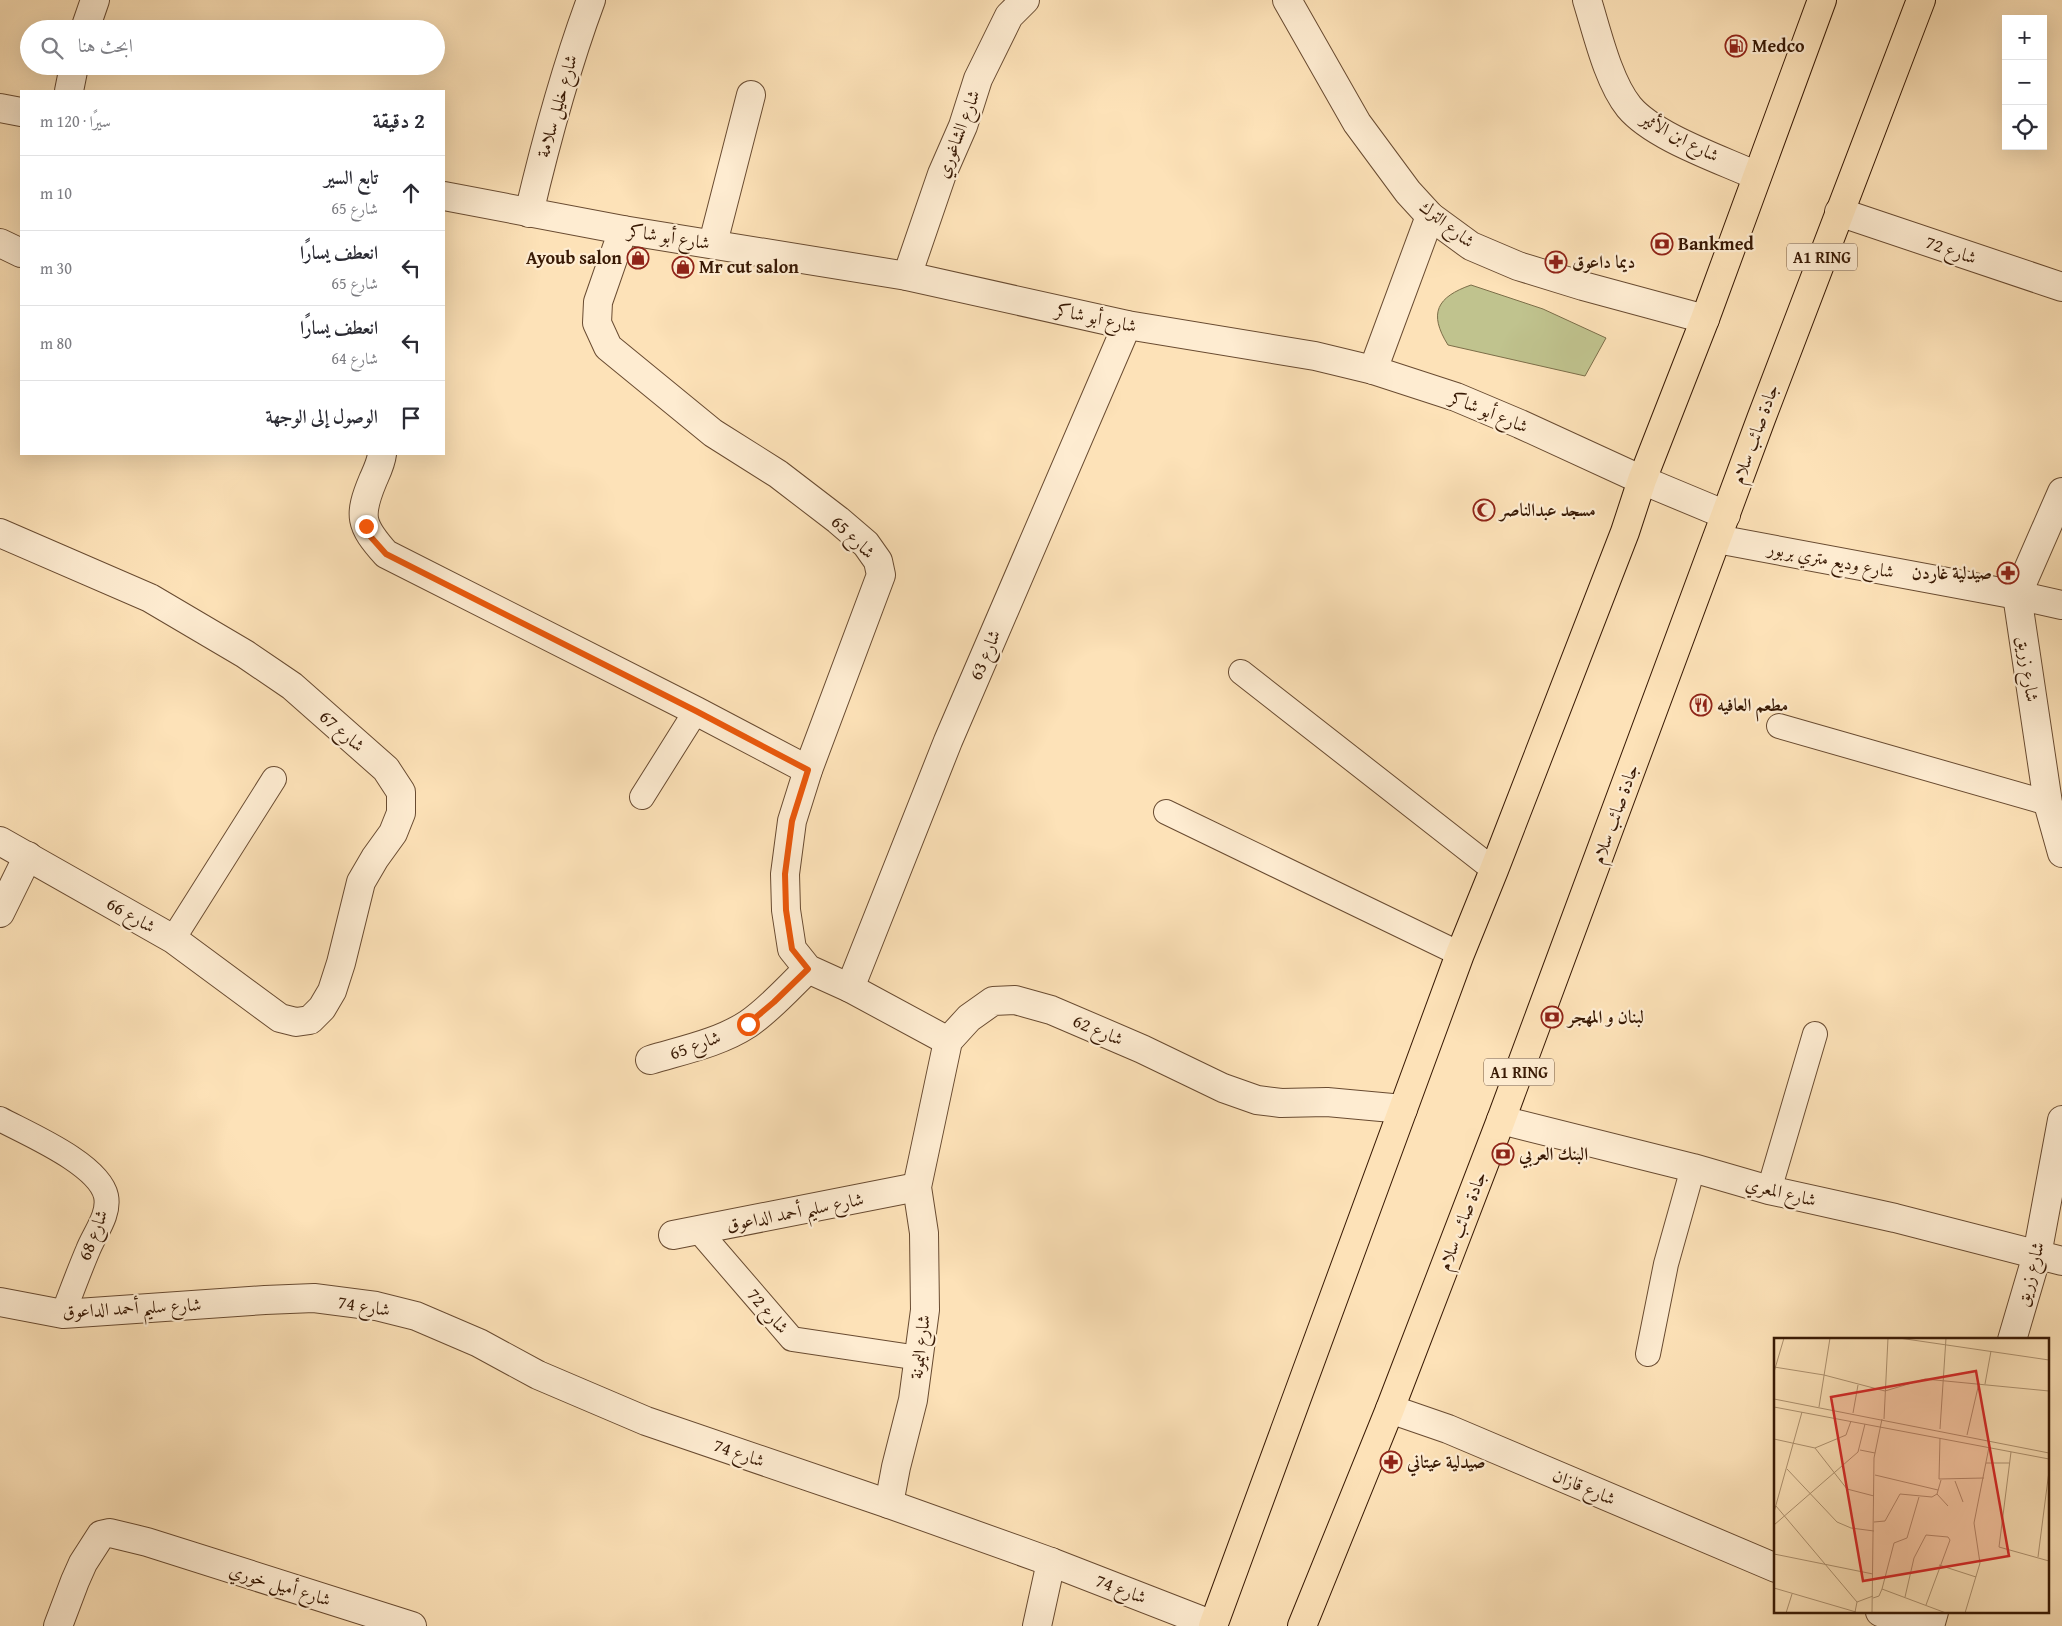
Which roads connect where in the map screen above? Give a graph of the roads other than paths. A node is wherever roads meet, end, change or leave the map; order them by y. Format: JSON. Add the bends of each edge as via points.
{"nodes":[{"id":1,"x":95,"y":0,"type":"edge"},
{"id":2,"x":591,"y":0,"type":"edge"},
{"id":3,"x":1025,"y":0,"type":"edge"},
{"id":4,"x":1287,"y":0,"type":"edge"},
{"id":5,"x":1587,"y":0,"type":"edge"},
{"id":6,"x":1822,"y":0,"type":"edge"},
{"id":7,"x":1921,"y":0,"type":"edge"},
{"id":8,"x":88,"y":20,"type":"edge"},
{"id":9,"x":72,"y":75,"type":"edge"},
{"id":10,"x":69,"y":90,"type":"edge"},
{"id":11,"x":751,"y":95,"type":"dead end"},
{"id":12,"x":0,"y":108,"type":"edge"},
{"id":13,"x":20,"y":112,"type":"edge"},
{"id":14,"x":1756,"y":176,"type":"junction"},
{"id":15,"x":445,"y":196,"type":"edge"},
{"id":16,"x":1840,"y":212,"type":"junction"},
{"id":17,"x":528,"y":213,"type":"junction"},
{"id":18,"x":1430,"y":216,"type":"junction"},
{"id":19,"x":623,"y":230,"type":"junction"},
{"id":20,"x":0,"y":243,"type":"edge"},
{"id":21,"x":713,"y":243,"type":"junction"},
{"id":22,"x":20,"y":253,"type":"edge"},
{"id":23,"x":907,"y":276,"type":"junction"},
{"id":24,"x":2062,"y":287,"type":"edge"},
{"id":25,"x":1705,"y":319,"type":"junction"},
{"id":26,"x":1127,"y":325,"type":"junction"},
{"id":27,"x":1373,"y":370,"type":"junction"},
{"id":28,"x":382,"y":455,"type":"edge"},
{"id":29,"x":1642,"y":480,"type":"junction"},
{"id":30,"x":2062,"y":492,"type":"edge"},
{"id":31,"x":1722,"y":527,"type":"junction"},
{"id":32,"x":0,"y":533,"type":"edge"},
{"id":33,"x":2018,"y":595,"type":"junction"},
{"id":34,"x":2062,"y":605,"type":"edge"},
{"id":35,"x":1241,"y":672,"type":"dead end"},
{"id":36,"x":696,"y":711,"type":"junction"},
{"id":37,"x":1779,"y":726,"type":"dead end"},
{"id":38,"x":808,"y":770,"type":"junction"},
{"id":39,"x":274,"y":779,"type":"dead end"},
{"id":40,"x":642,"y":797,"type":"dead end"},
{"id":41,"x":2048,"y":803,"type":"junction"},
{"id":42,"x":1166,"y":812,"type":"dead end"},
{"id":43,"x":0,"y":841,"type":"edge"},
{"id":44,"x":2062,"y":853,"type":"edge"},
{"id":45,"x":28,"y":856,"type":"junction"},
{"id":46,"x":1494,"y":870,"type":"junction"},
{"id":47,"x":0,"y":913,"type":"edge"},
{"id":48,"x":174,"y":939,"type":"junction"},
{"id":49,"x":1460,"y":954,"type":"junction"},
{"id":50,"x":808,"y":969,"type":"junction"},
{"id":51,"x":850,"y":988,"type":"junction"},
{"id":52,"x":255,"y":1000,"type":"joint"},
{"id":53,"x":1815,"y":1034,"type":"dead end"},
{"id":54,"x":948,"y":1041,"type":"junction"},
{"id":55,"x":650,"y":1060,"type":"dead end"},
{"id":56,"x":1403,"y":1110,"type":"junction"},
{"id":57,"x":0,"y":1118,"type":"edge"},
{"id":58,"x":1501,"y":1120,"type":"junction"},
{"id":59,"x":2062,"y":1120,"type":"edge"},
{"id":60,"x":1693,"y":1168,"type":"junction"},
{"id":61,"x":917,"y":1187,"type":"junction"},
{"id":62,"x":1769,"y":1190,"type":"junction"},
{"id":63,"x":686,"y":1233,"type":"joint"},
{"id":64,"x":2049,"y":1258,"type":"edge"},
{"id":65,"x":265,"y":1300,"type":"joint"},
{"id":66,"x":0,"y":1302,"type":"edge"},
{"id":67,"x":63,"y":1314,"type":"junction"},
{"id":68,"x":2013,"y":1338,"type":"edge"},
{"id":69,"x":1648,"y":1354,"type":"dead end"},
{"id":70,"x":919,"y":1358,"type":"junction"},
{"id":71,"x":1390,"y":1409,"type":"junction"},
{"id":72,"x":889,"y":1504,"type":"junction"},
{"id":73,"x":1051,"y":1562,"type":"junction"},
{"id":74,"x":1774,"y":1567,"type":"edge"},
{"id":75,"x":1885,"y":1614,"type":"edge"},
{"id":76,"x":1213,"y":1625,"type":"edge"},
{"id":77,"x":58,"y":1626,"type":"edge"},
{"id":78,"x":412,"y":1626,"type":"edge"},
{"id":79,"x":1037,"y":1626,"type":"edge"},
{"id":80,"x":1302,"y":1626,"type":"edge"},
{"id":81,"x":1913,"y":1626,"type":"edge"}],
"edges":[{"from":1,"to":8,"type":"street"},
{"from":2,"to":17,"type":"street","name":"شارع خليل سلامة","via":[[551,120]]},
{"from":3,"to":23,"type":"street","name":"شارع الشاغوري","via":[[1009,16],[978,80]]},
{"from":4,"to":18,"type":"street","name":"شارع الترك","via":[[1356,123]]},
{"from":5,"to":14,"type":"street","name":"شارع ابن الأثير","via":[[1618,89],[1628,106],[1639,117],[1690,146]]},
{"from":6,"to":14,"type":"highway"},
{"from":7,"to":16,"type":"highway","name":"جادة صائب سلام","number":"A1 RING"},
{"from":9,"to":10,"type":"street"},
{"from":11,"to":21,"type":"street"},
{"from":12,"to":13,"type":"street"},
{"from":14,"to":25,"type":"highway"},
{"from":15,"to":17,"type":"street","name":"شارع أبو شاكر"},
{"from":16,"to":24,"type":"street","name":"شارع 72"},
{"from":16,"to":31,"type":"highway","name":"جادة صائب سلام","number":"A1 RING"},
{"from":17,"to":19,"type":"street","name":"شارع أبو شاكر"},
{"from":18,"to":25,"type":"street","name":"شارع الترك","via":[[1471,246],[1518,266]]},
{"from":18,"to":27,"type":"street"},
{"from":19,"to":21,"type":"street","name":"شارع أبو شاكر"},
{"from":19,"to":38,"type":"street","name":"شارع 65","via":[[598,302],[597,323],[608,348],[713,433],[778,474],[838,520],[866,544],[878,561],[881,575]]},
{"from":20,"to":22,"type":"street"},
{"from":21,"to":23,"type":"street","name":"شارع أبو شاكر"},
{"from":23,"to":26,"type":"street","name":"شارع أبو شاكر"},
{"from":25,"to":29,"type":"highway"},
{"from":26,"to":27,"type":"street","name":"شارع أبو شاكر","via":[[1316,356]]},
{"from":26,"to":51,"type":"street","name":"شارع 63","via":[[948,741]]},
{"from":27,"to":29,"type":"street","name":"شارع أبو شاكر","via":[[1456,397]]},
{"from":28,"to":36,"type":"street","via":[[362,517],[370,536],[386,554]]},
{"from":29,"to":31,"type":"street","name":"شارع أبو شاكر"},
{"from":29,"to":46,"type":"highway","via":[[1625,532]]},
{"from":30,"to":33,"type":"street"},
{"from":31,"to":33,"type":"street","name":"شارع وديع متري بربور"},
{"from":31,"to":58,"type":"highway","name":"جادة صائب سلام","number":"A1 RING"},
{"from":32,"to":52,"type":"street","name":"شارع 67","via":[[150,598],[245,654],[292,686],[386,769],[401,792],[401,813],[393,833],[361,882],[341,963],[332,991],[322,1008],[310,1020],[296,1022],[280,1018]]},
{"from":33,"to":34,"type":"street","name":"شارع وديع متري بربور"},
{"from":33,"to":41,"type":"street","name":"شارع زريق"},
{"from":35,"to":46,"type":"street"},
{"from":36,"to":38,"type":"street"},
{"from":36,"to":40,"type":"street"},
{"from":37,"to":41,"type":"street"},
{"from":38,"to":50,"type":"street","name":"شارع 65","via":[[792,821],[785,883],[792,949]]},
{"from":39,"to":48,"type":"street"},
{"from":41,"to":44,"type":"street","name":"شارع زريق"},
{"from":42,"to":49,"type":"street"},
{"from":43,"to":45,"type":"street","name":"شارع 66"},
{"from":45,"to":47,"type":"street"},
{"from":45,"to":48,"type":"street","name":"شارع 66"},
{"from":46,"to":49,"type":"highway"},
{"from":48,"to":52,"type":"street","name":"شارع 66"},
{"from":49,"to":56,"type":"highway"},
{"from":50,"to":51,"type":"street","name":"شارع 65"},
{"from":50,"to":55,"type":"street","name":"شارع 65","via":[[748,1024],[707,1044]]},
{"from":51,"to":54,"type":"street","name":"شارع 65"},
{"from":53,"to":62,"type":"street"},
{"from":54,"to":56,"type":"street","name":"شارع 62","via":[[969,1018],[993,1001],[1015,1000],[1052,1010],[1223,1088],[1257,1100],[1327,1102]]},
{"from":54,"to":61,"type":"street"},
{"from":56,"to":76,"type":"highway"},
{"from":57,"to":67,"type":"street","name":"شارع 68","via":[[78,1161],[100,1184],[106,1196],[99,1228]]},
{"from":58,"to":60,"type":"street","name":"شارع المعري"},
{"from":58,"to":71,"type":"highway","name":"جادة صائب سلام","number":"A1 RING"},
{"from":59,"to":64,"type":"street","name":"شارع زريق"},
{"from":60,"to":62,"type":"street","name":"شارع المعري"},
{"from":60,"to":69,"type":"street","via":[[1666,1264]]},
{"from":61,"to":63,"type":"street","name":"شارع سليم أحمد الداعوق"},
{"from":61,"to":70,"type":"street","name":"شارع اليمونة","via":[[924,1233],[925,1273],[925,1310]]},
{"from":62,"to":64,"type":"street","name":"شارع المعري","via":[[1895,1218]]},
{"from":63,"to":70,"type":"street","name":"شارع 72","via":[[792,1339]]},
{"from":64,"to":68,"type":"street","name":"شارع زريق"},
{"from":65,"to":67,"type":"street","name":"شارع سليم أحمد الداعوق"},
{"from":65,"to":72,"type":"street","name":"شارع 74","via":[[314,1298],[376,1306],[416,1316],[538,1375],[646,1421]]},
{"from":66,"to":67,"type":"street","name":"شارع سليم أحمد الداعوق"},
{"from":70,"to":72,"type":"street","name":"شارع اليمونة","via":[[913,1400]]},
{"from":71,"to":74,"type":"street","name":"شارع قازان","via":[[1448,1429]]},
{"from":71,"to":80,"type":"highway","name":"جادة صائب سلام","number":"A1 RING"},
{"from":72,"to":73,"type":"street","name":"شارع 74"},
{"from":73,"to":76,"type":"street","name":"شارع 74"},
{"from":73,"to":79,"type":"street"},
{"from":75,"to":81,"type":"street"},
{"from":77,"to":78,"type":"street","name":"شارع أميل خوري","via":[[87,1556],[101,1535],[110,1533]]}]}
